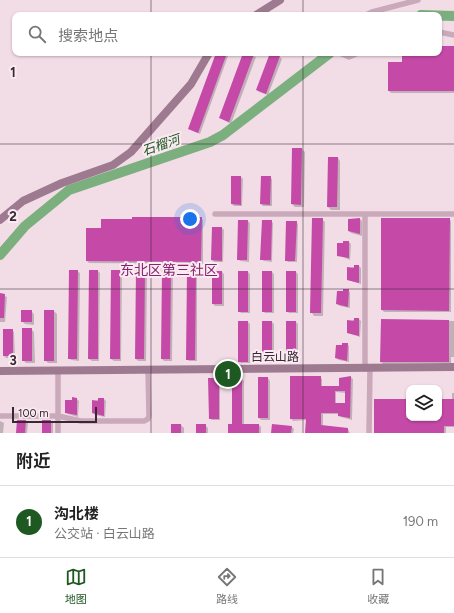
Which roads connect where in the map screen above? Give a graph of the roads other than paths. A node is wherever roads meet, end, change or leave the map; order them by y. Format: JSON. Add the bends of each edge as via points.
{"nodes":[{"id":1,"x":280,"y":0,"type":"edge"},
{"id":2,"x":418,"y":0,"type":"edge"},
{"id":3,"x":261,"y":12,"type":"edge"},
{"id":4,"x":372,"y":12,"type":"edge"},
{"id":5,"x":442,"y":33,"type":"edge"},
{"id":6,"x":454,"y":35,"type":"edge"},
{"id":7,"x":208,"y":56,"type":"edge"},
{"id":8,"x":215,"y":214,"type":"dead end"},
{"id":9,"x":365,"y":214,"type":"junction"},
{"id":10,"x":454,"y":214,"type":"edge"},
{"id":11,"x":0,"y":220,"type":"edge"},
{"id":12,"x":454,"y":367,"type":"edge"},
{"id":13,"x":367,"y":369,"type":"junction"},
{"id":14,"x":148,"y":370,"type":"junction"},
{"id":15,"x":58,"y":371,"type":"junction"},
{"id":16,"x":0,"y":372,"type":"edge"},
{"id":17,"x":0,"y":416,"type":"edge"},
{"id":18,"x":58,"y":416,"type":"junction"},
{"id":19,"x":58,"y":433,"type":"edge"},
{"id":20,"x":369,"y":433,"type":"edge"}],
"edges":[{"from":1,"to":3,"type":"street"},
{"from":2,"to":4,"type":"street"},
{"from":5,"to":6,"type":"street"},
{"from":7,"to":11,"type":"street","via":[[191,84],[131,152],[113,165],[62,183],[23,201]]},
{"from":8,"to":9,"type":"street"},
{"from":9,"to":10,"type":"street"},
{"from":9,"to":13,"type":"street"},
{"from":12,"to":13,"type":"street","name":"白云山路"},
{"from":13,"to":14,"type":"street","name":"白云山路"},
{"from":13,"to":20,"type":"street"},
{"from":14,"to":15,"type":"street","name":"白云山路"},
{"from":14,"to":18,"type":"street","via":[[149,416],[146,420],[81,421]]},
{"from":15,"to":16,"type":"street","name":"白云山路"},
{"from":15,"to":18,"type":"street"},
{"from":17,"to":18,"type":"street"},
{"from":18,"to":19,"type":"street"}]}
